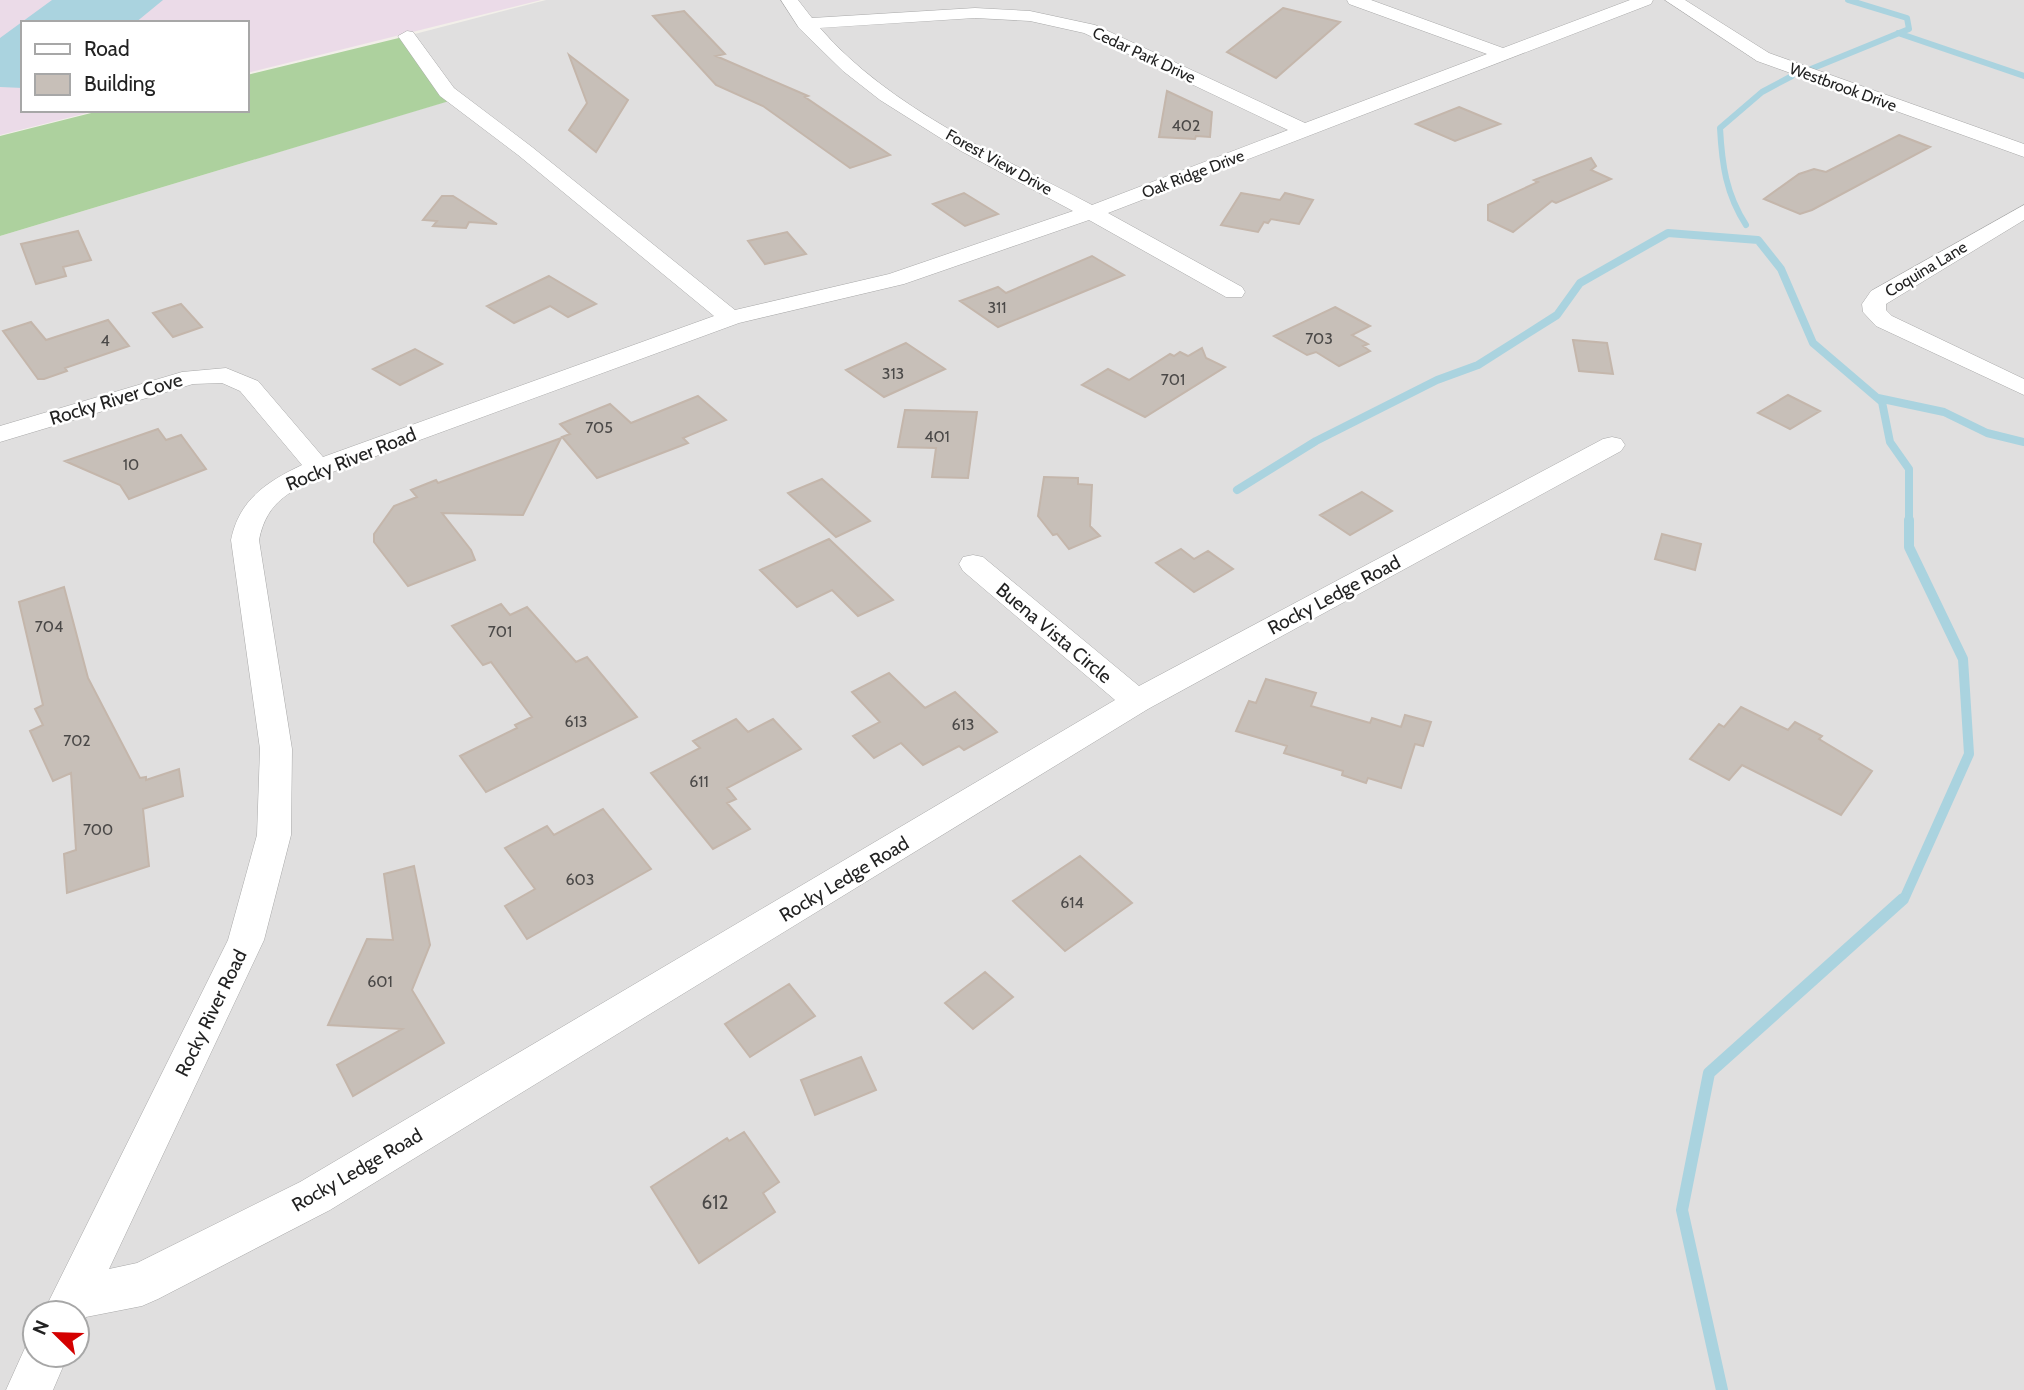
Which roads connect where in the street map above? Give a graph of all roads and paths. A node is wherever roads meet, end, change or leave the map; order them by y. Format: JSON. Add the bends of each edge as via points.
{"nodes":[{"id":1,"x":789,"y":0,"type":"edge"},
{"id":2,"x":1355,"y":0,"type":"edge"},
{"id":3,"x":1645,"y":0,"type":"edge"},
{"id":4,"x":1673,"y":0,"type":"edge"},
{"id":5,"x":805,"y":24,"type":"junction"},
{"id":6,"x":407,"y":36,"type":"dead end"},
{"id":7,"x":1503,"y":54,"type":"junction"},
{"id":8,"x":1306,"y":131,"type":"junction"},
{"id":9,"x":2021,"y":147,"type":"edge"},
{"id":10,"x":2024,"y":211,"type":"edge"},
{"id":11,"x":1092,"y":212,"type":"junction"},
{"id":12,"x":1234,"y":292,"type":"dead end"},
{"id":13,"x":731,"y":318,"type":"junction"},
{"id":14,"x":2024,"y":388,"type":"edge"},
{"id":15,"x":0,"y":434,"type":"edge"},
{"id":16,"x":1612,"y":445,"type":"dead end"},
{"id":17,"x":318,"y":468,"type":"junction"},
{"id":18,"x":972,"y":564,"type":"dead end"},
{"id":19,"x":1137,"y":701,"type":"junction"},
{"id":20,"x":71,"y":1299,"type":"edge"},
{"id":21,"x":91,"y":1299,"type":"edge"},
{"id":22,"x":39,"y":1369,"type":"edge"},
{"id":23,"x":29,"y":1390,"type":"edge"}],
"edges":[{"from":1,"to":5,"type":"street","name":"Forest View Drive"},
{"from":2,"to":7,"type":"street"},
{"from":3,"to":7,"type":"street","name":"Oak Ridge Drive"},
{"from":4,"to":9,"type":"street","name":"Westbrook Drive","via":[[1763,57]]},
{"from":5,"to":8,"type":"street","name":"Cedar Park Drive","via":[[975,13],[1031,16],[1089,29]]},
{"from":5,"to":11,"type":"street","name":"Forest View Drive","via":[[862,77],[960,143]]},
{"from":6,"to":13,"type":"street","via":[[447,92]]},
{"from":7,"to":8,"type":"street","name":"Oak Ridge Drive"},
{"from":8,"to":11,"type":"street","name":"Oak Ridge Drive"},
{"from":10,"to":14,"type":"street","name":"Coquina Lane","via":[[1879,296],[1874,304],[1884,321]]},
{"from":11,"to":12,"type":"street","name":"Forest View Drive"},
{"from":11,"to":13,"type":"street","name":"Oak Ridge Drive","via":[[896,279]]},
{"from":13,"to":17,"type":"street","name":"Rocky River Road"},
{"from":15,"to":17,"type":"street","name":"Rocky River Cove","via":[[191,377],[226,375],[249,386]]},
{"from":16,"to":19,"type":"street","name":"Rocky Ledge Road"},
{"from":17,"to":20,"type":"street","name":"Rocky River Road","via":[[283,484],[260,503],[247,522],[245,540],[276,749],[274,835],[246,940]]},
{"from":18,"to":19,"type":"street","name":"Buena Vista Circle"},
{"from":19,"to":21,"type":"street","name":"Rocky Ledge Road","via":[[315,1196],[142,1284]]},
{"from":22,"to":23,"type":"street"}]}
